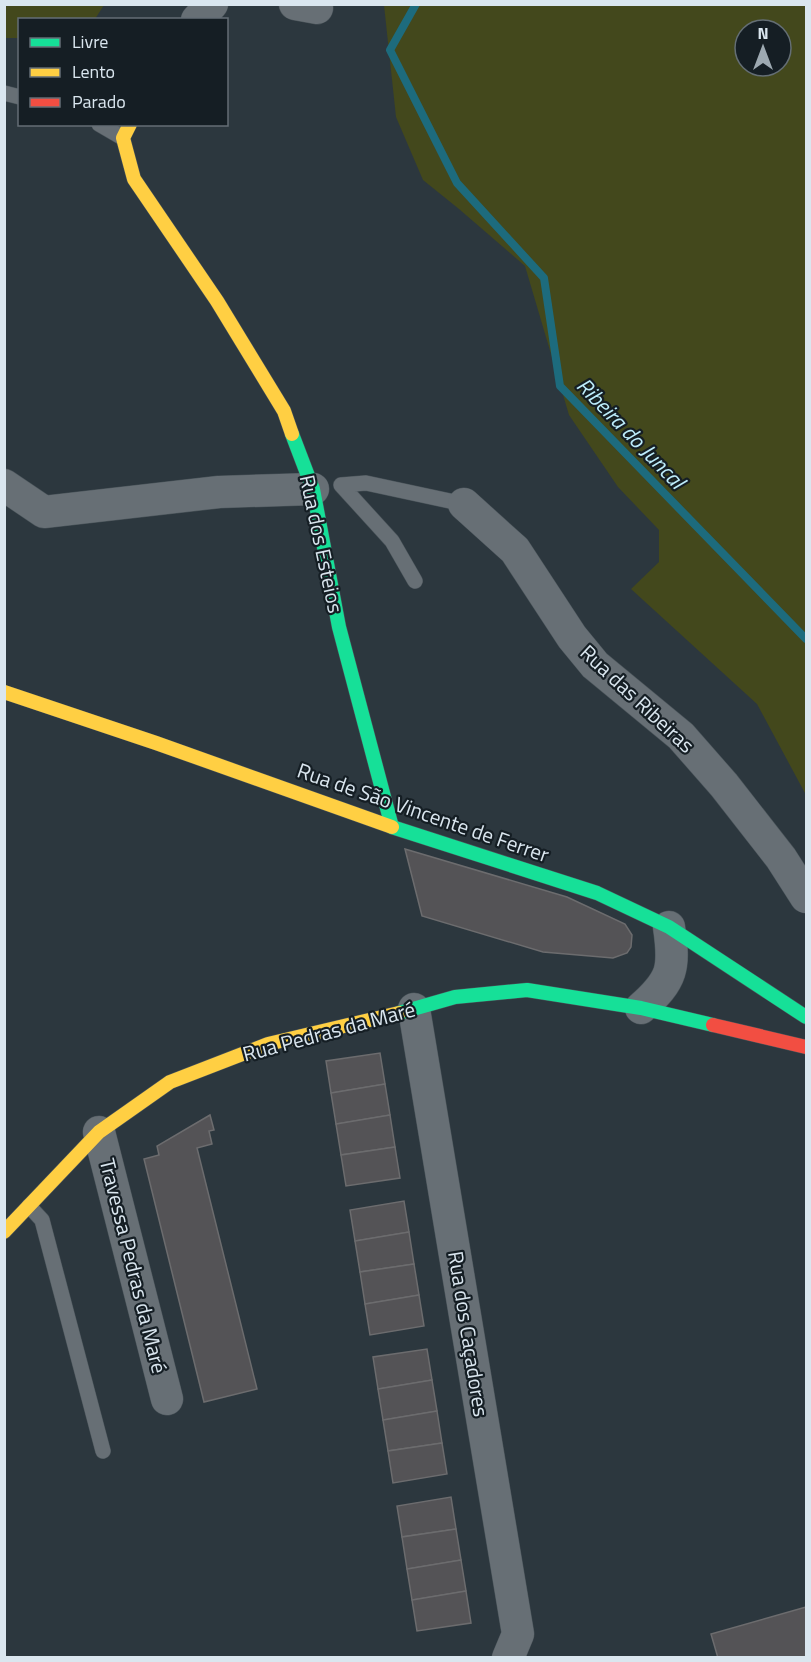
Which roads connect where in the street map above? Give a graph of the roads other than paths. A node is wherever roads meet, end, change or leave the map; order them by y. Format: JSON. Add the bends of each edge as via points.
{"nodes":[{"id":1,"x":212,"y":4,"type":"edge"},
{"id":2,"x":199,"y":18,"type":"edge"},
{"id":3,"x":107,"y":126,"type":"edge"},
{"id":4,"x":126,"y":131,"type":"edge"},
{"id":5,"x":4,"y":485,"type":"edge"},
{"id":6,"x":314,"y":489,"type":"junction"},
{"id":7,"x":464,"y":504,"type":"joint"},
{"id":8,"x":415,"y":581,"type":"dead end"},
{"id":9,"x":4,"y":693,"type":"edge"},
{"id":10,"x":392,"y":827,"type":"junction"},
{"id":11,"x":807,"y":897,"type":"edge"},
{"id":12,"x":669,"y":927,"type":"junction"},
{"id":13,"x":641,"y":1008,"type":"junction"},
{"id":14,"x":414,"y":1009,"type":"junction"},
{"id":15,"x":807,"y":1017,"type":"edge"},
{"id":16,"x":807,"y":1047,"type":"edge"},
{"id":17,"x":99,"y":1132,"type":"junction"},
{"id":18,"x":29,"y":1206,"type":"junction"},
{"id":19,"x":4,"y":1232,"type":"edge"},
{"id":20,"x":168,"y":1399,"type":"dead end"},
{"id":21,"x":103,"y":1450,"type":"dead end"},
{"id":22,"x":508,"y":1658,"type":"edge"}],
"edges":[{"from":1,"to":2,"type":"street"},
{"from":3,"to":4,"type":"lane"},
{"from":4,"to":6,"type":"street","name":"Rua dos Esteios","via":[[134,179],[217,301],[284,411]]},
{"from":5,"to":6,"type":"street","via":[[44,512],[219,492]]},
{"from":6,"to":10,"type":"street","name":"Rua dos Esteios","via":[[339,627]]},
{"from":7,"to":8,"type":"lane","via":[[366,483],[341,485],[392,541]]},
{"from":7,"to":11,"type":"street","name":"Rua das Ribeiras","via":[[515,550],[595,665],[681,736],[724,784]]},
{"from":9,"to":10,"type":"street","name":"Rua de São Vincente de Ferrer"},
{"from":10,"to":12,"type":"street","name":"Rua de São Vincente de Ferrer","via":[[597,893]]},
{"from":12,"to":13,"type":"street","via":[[673,954],[669,977]]},
{"from":12,"to":15,"type":"street","name":"Rua de São Vincente de Ferrer"},
{"from":13,"to":14,"type":"street","name":"Rua Pedras da Maré","via":[[527,990],[455,997]]},
{"from":13,"to":16,"type":"street","name":"Rua Pedras da Maré"},
{"from":14,"to":17,"type":"street","name":"Rua Pedras da Maré","via":[[268,1044],[171,1082]]},
{"from":14,"to":22,"type":"street","name":"Rua dos Caçadores","via":[[518,1634]]},
{"from":17,"to":18,"type":"street","name":"Rua Pedras da Maré"},
{"from":17,"to":20,"type":"street","name":"Travessa Pedras da Maré"},
{"from":18,"to":19,"type":"street","name":"Rua Pedras da Maré"},
{"from":18,"to":21,"type":"lane","via":[[42,1221]]}]}
